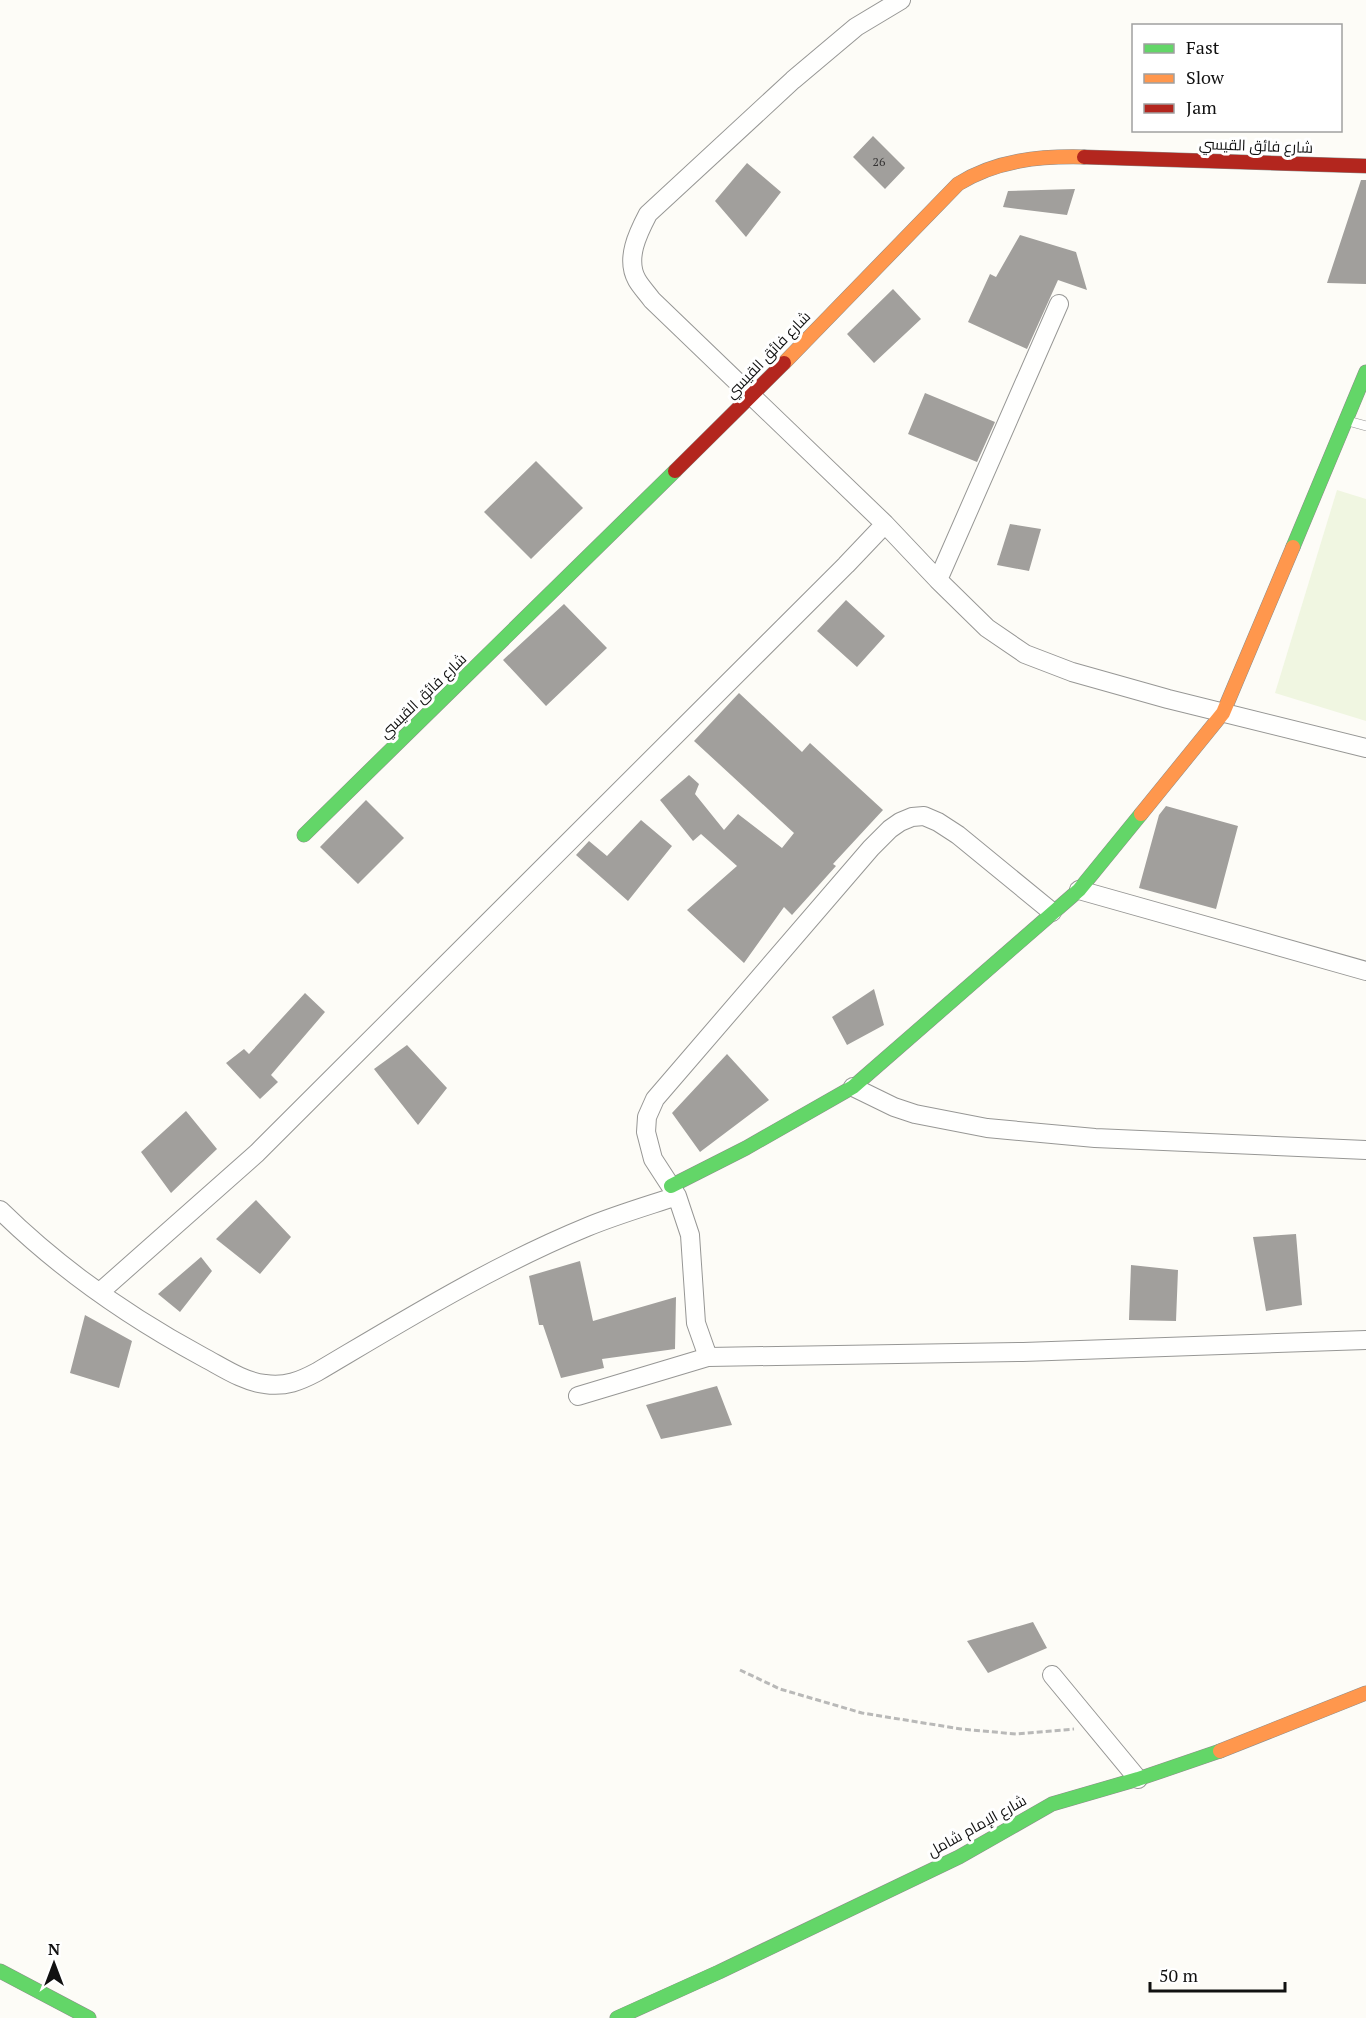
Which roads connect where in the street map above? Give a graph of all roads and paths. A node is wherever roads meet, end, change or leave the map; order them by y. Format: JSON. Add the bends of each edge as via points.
{"nodes":[{"id":1,"x":901,"y":0,"type":"edge"},
{"id":2,"x":1366,"y":166,"type":"edge"},
{"id":3,"x":1059,"y":304,"type":"dead end"},
{"id":4,"x":1366,"y":372,"type":"edge"},
{"id":5,"x":751,"y":396,"type":"junction"},
{"id":6,"x":1346,"y":420,"type":"junction"},
{"id":7,"x":1366,"y":426,"type":"edge"},
{"id":8,"x":885,"y":524,"type":"junction"},
{"id":9,"x":938,"y":580,"type":"junction"},
{"id":10,"x":1223,"y":713,"type":"junction"},
{"id":11,"x":1366,"y":748,"type":"edge"},
{"id":12,"x":304,"y":835,"type":"dead end"},
{"id":13,"x":1079,"y":890,"type":"junction"},
{"id":14,"x":1052,"y":912,"type":"junction"},
{"id":15,"x":1366,"y":971,"type":"edge"},
{"id":16,"x":853,"y":1087,"type":"junction"},
{"id":17,"x":1366,"y":1150,"type":"edge"},
{"id":18,"x":674,"y":1191,"type":"junction"},
{"id":19,"x":0,"y":1210,"type":"edge"},
{"id":20,"x":100,"y":1292,"type":"junction"},
{"id":21,"x":1366,"y":1340,"type":"edge"},
{"id":22,"x":708,"y":1357,"type":"junction"},
{"id":23,"x":578,"y":1396,"type":"dead end"},
{"id":24,"x":740,"y":1670,"type":"dead end"},
{"id":25,"x":1052,"y":1675,"type":"dead end"},
{"id":26,"x":1366,"y":1693,"type":"edge"},
{"id":27,"x":1094,"y":1728,"type":"junction"},
{"id":28,"x":1138,"y":1779,"type":"junction"},
{"id":29,"x":0,"y":1971,"type":"edge"},
{"id":30,"x":89,"y":2018,"type":"edge"},
{"id":31,"x":616,"y":2018,"type":"edge"}],
"edges":[{"from":1,"to":5,"type":"street","via":[[856,27],[793,80],[648,214],[639,232],[632,254],[635,278],[652,300]]},
{"from":2,"to":5,"type":"street","name":"شارع فائق القيسي","via":[[1030,158],[972,173]]},
{"from":3,"to":9,"type":"street"},
{"from":4,"to":6,"type":"street"},
{"from":5,"to":8,"type":"street"},
{"from":5,"to":12,"type":"street","name":"شارع فائق القيسي"},
{"from":6,"to":7,"type":"lane"},
{"from":6,"to":10,"type":"street"},
{"from":8,"to":9,"type":"street"},
{"from":8,"to":20,"type":"street","via":[[257,1153]]},
{"from":9,"to":10,"type":"street","via":[[987,628],[1025,654],[1072,672]]},
{"from":10,"to":11,"type":"street"},
{"from":10,"to":13,"type":"street"},
{"from":13,"to":14,"type":"street"},
{"from":13,"to":15,"type":"street"},
{"from":14,"to":16,"type":"street"},
{"from":14,"to":18,"type":"street","via":[[938,822],[924,816],[912,817],[890,829],[655,1098],[645,1132],[653,1159]]},
{"from":16,"to":17,"type":"street","via":[[915,1114],[987,1128],[1095,1138]]},
{"from":16,"to":18,"type":"street"},
{"from":18,"to":20,"type":"street","via":[[485,1275],[295,1383],[263,1384],[246,1379],[165,1336]]},
{"from":18,"to":22,"type":"street","via":[[691,1243],[696,1323]]},
{"from":19,"to":20,"type":"street","via":[[60,1265]]},
{"from":21,"to":22,"type":"street","via":[[1023,1352]]},
{"from":22,"to":23,"type":"street"},
{"from":24,"to":27,"type":"path","via":[[780,1689],[895,1719],[1016,1734]]},
{"from":25,"to":27,"type":"street"},
{"from":26,"to":28,"type":"street","name":"شارع الإمام شامل","via":[[1209,1756]]},
{"from":27,"to":28,"type":"street"},
{"from":28,"to":31,"type":"street","name":"شارع الإمام شامل","via":[[1052,1804],[959,1857]]},
{"from":29,"to":30,"type":"street"}]}
